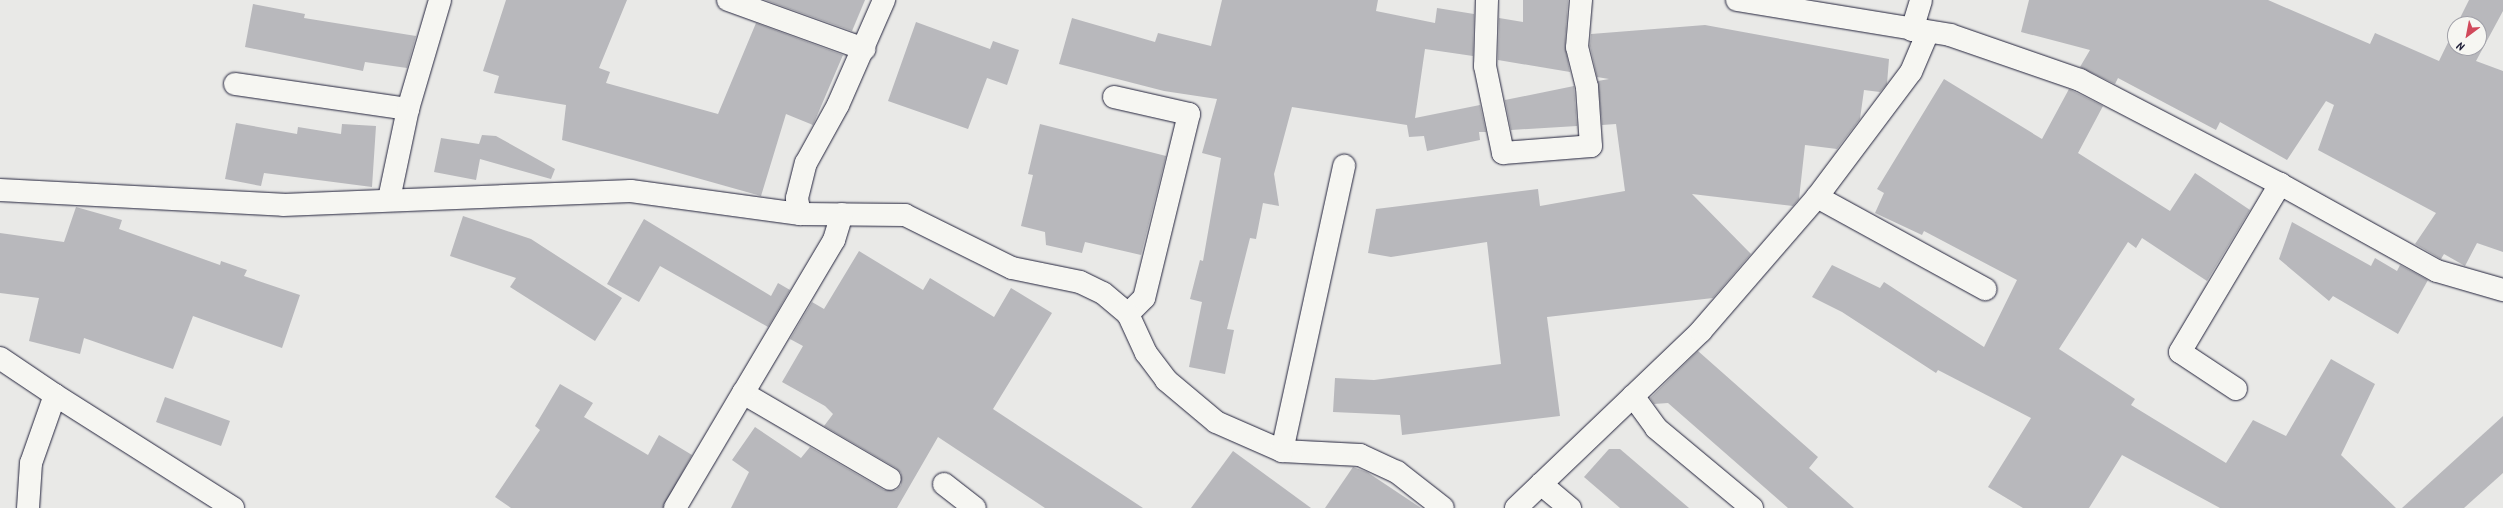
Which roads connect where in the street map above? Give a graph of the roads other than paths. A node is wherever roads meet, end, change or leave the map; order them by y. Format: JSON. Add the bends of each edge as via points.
{"nodes":[{"id":1,"x":728,"y":0,"type":"edge"},
{"id":2,"x":884,"y":0,"type":"edge"},
{"id":3,"x":1488,"y":0,"type":"edge"},
{"id":4,"x":1581,"y":0,"type":"edge"},
{"id":5,"x":1737,"y":0,"type":"edge"},
{"id":6,"x":1920,"y":0,"type":"edge"},
{"id":7,"x":436,"y":1,"type":"edge"},
{"id":8,"x":1920,"y":31,"type":"junction"},
{"id":9,"x":864,"y":49,"type":"junction"},
{"id":10,"x":235,"y":84,"type":"dead end"},
{"id":11,"x":1114,"y":97,"type":"dead end"},
{"id":12,"x":408,"y":109,"type":"junction"},
{"id":13,"x":1344,"y":166,"type":"dead end"},
{"id":14,"x":2280,"y":184,"type":"junction"},
{"id":15,"x":0,"y":190,"type":"edge"},
{"id":16,"x":1816,"y":197,"type":"junction"},
{"id":17,"x":389,"y":199,"type":"junction"},
{"id":18,"x":800,"y":214,"type":"junction"},
{"id":19,"x":842,"y":214,"type":"junction"},
{"id":20,"x":1985,"y":290,"type":"dead end"},
{"id":21,"x":2503,"y":290,"type":"edge"},
{"id":22,"x":1128,"y":314,"type":"junction"},
{"id":23,"x":0,"y":358,"type":"edge"},
{"id":24,"x":2236,"y":389,"type":"dead end"},
{"id":25,"x":743,"y":393,"type":"junction"},
{"id":26,"x":55,"y":394,"type":"junction"},
{"id":27,"x":1633,"y":396,"type":"junction"},
{"id":28,"x":1282,"y":451,"type":"junction"},
{"id":29,"x":890,"y":480,"type":"dead end"},
{"id":30,"x":944,"y":484,"type":"dead end"},
{"id":31,"x":1541,"y":484,"type":"junction"},
{"id":32,"x":28,"y":508,"type":"edge"},
{"id":33,"x":233,"y":508,"type":"edge"},
{"id":34,"x":675,"y":508,"type":"edge"},
{"id":35,"x":975,"y":508,"type":"edge"},
{"id":36,"x":1443,"y":508,"type":"edge"},
{"id":37,"x":1516,"y":508,"type":"edge"},
{"id":38,"x":1570,"y":508,"type":"edge"},
{"id":39,"x":1752,"y":508,"type":"edge"}],
"edges":[{"from":1,"to":9,"type":"street"},
{"from":2,"to":9,"type":"street"},
{"from":3,"to":4,"type":"street","via":[[1485,66],[1503,154],[1591,146],[1587,87],[1577,47]]},
{"from":5,"to":8,"type":"street"},
{"from":6,"to":8,"type":"street"},
{"from":7,"to":12,"type":"street"},
{"from":8,"to":14,"type":"street","via":[[1977,42],[2080,80]]},
{"from":8,"to":16,"type":"street","via":[[1911,72]]},
{"from":9,"to":18,"type":"street","via":[[806,163],[797,198]]},
{"from":10,"to":12,"type":"street"},
{"from":11,"to":22,"type":"street","via":[[1189,114],[1144,298]]},
{"from":12,"to":17,"type":"street"},
{"from":13,"to":28,"type":"street"},
{"from":14,"to":21,"type":"street","via":[[2437,271]]},
{"from":14,"to":24,"type":"street","via":[[2180,352]]},
{"from":15,"to":17,"type":"street","via":[[283,205]]},
{"from":16,"to":20,"type":"street"},
{"from":16,"to":27,"type":"street","via":[[1701,331]]},
{"from":17,"to":18,"type":"street","via":[[631,191]]},
{"from":18,"to":19,"type":"street"},
{"from":19,"to":22,"type":"street","via":[[893,214],[916,218],[1012,268],[1080,282],[1103,293]]},
{"from":19,"to":25,"type":"street","via":[[834,240]]},
{"from":22,"to":28,"type":"street","via":[[1146,353],[1166,380],[1192,404],[1216,422]]},
{"from":23,"to":26,"type":"street"},
{"from":25,"to":29,"type":"street"},
{"from":25,"to":34,"type":"street"},
{"from":26,"to":32,"type":"street","via":[[31,463]]},
{"from":26,"to":33,"type":"street"},
{"from":27,"to":31,"type":"street"},
{"from":27,"to":39,"type":"street","via":[[1656,428]]},
{"from":28,"to":36,"type":"street","via":[[1360,455],[1397,472]]},
{"from":30,"to":35,"type":"street"},
{"from":31,"to":37,"type":"street"},
{"from":31,"to":38,"type":"street"}]}
